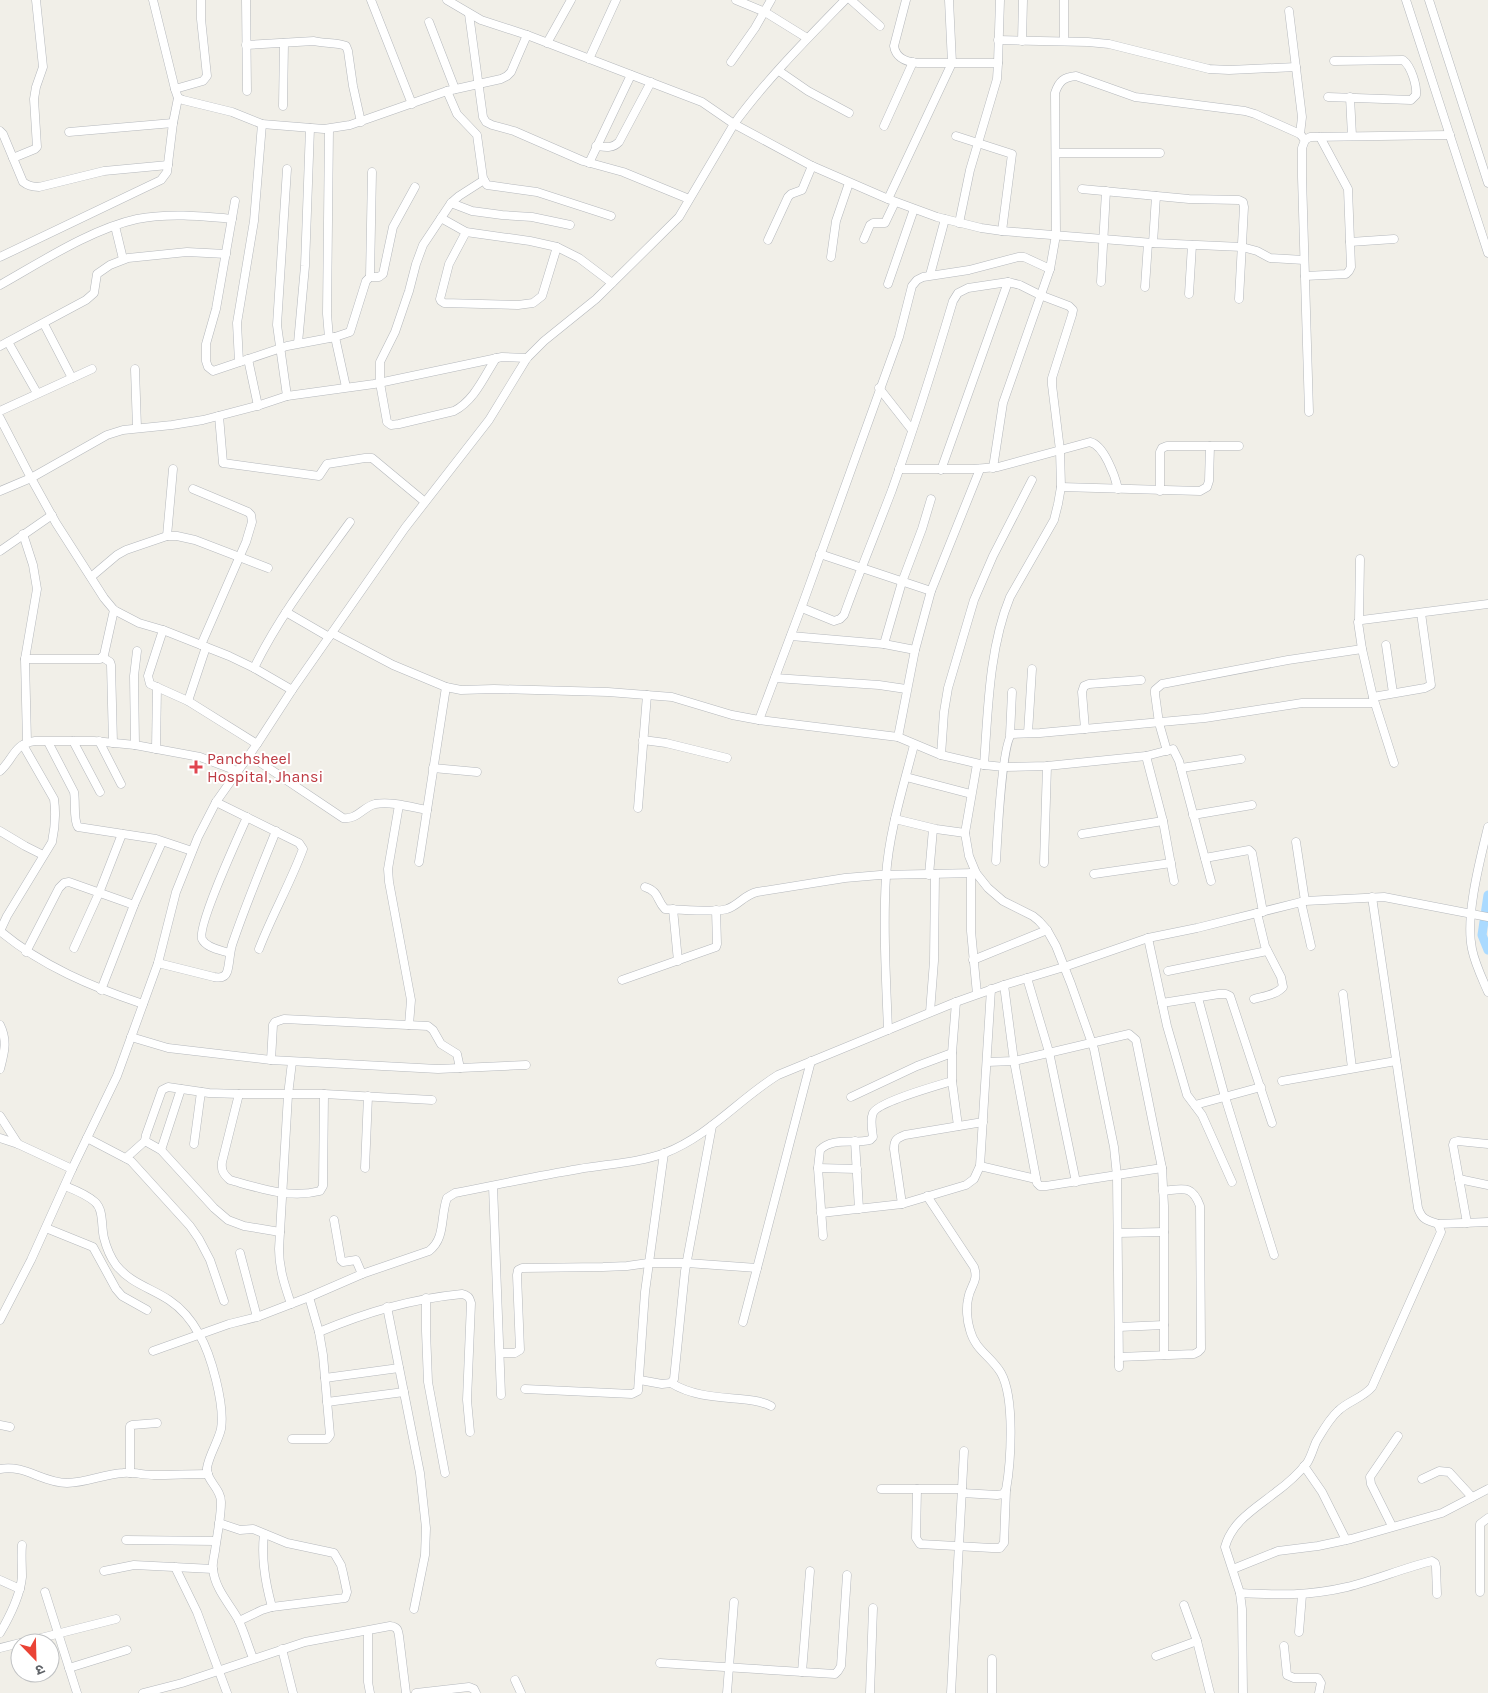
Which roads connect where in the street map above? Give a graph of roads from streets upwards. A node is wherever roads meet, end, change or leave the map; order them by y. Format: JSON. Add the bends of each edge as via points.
{"nodes":[{"id":1,"x":36,"y":0,"type":"edge"},
{"id":2,"x":153,"y":0,"type":"edge"},
{"id":3,"x":201,"y":0,"type":"edge"},
{"id":4,"x":246,"y":0,"type":"edge"},
{"id":5,"x":371,"y":0,"type":"edge"},
{"id":6,"x":448,"y":0,"type":"edge"},
{"id":7,"x":572,"y":0,"type":"edge"},
{"id":8,"x":616,"y":0,"type":"edge"},
{"id":9,"x":736,"y":0,"type":"edge"},
{"id":10,"x":772,"y":0,"type":"edge"},
{"id":11,"x":845,"y":0,"type":"edge"},
{"id":12,"x":851,"y":0,"type":"edge"},
{"id":13,"x":906,"y":0,"type":"edge"},
{"id":14,"x":949,"y":0,"type":"edge"},
{"id":15,"x":1000,"y":0,"type":"edge"},
{"id":16,"x":1023,"y":0,"type":"edge"},
{"id":17,"x":1064,"y":0,"type":"edge"},
{"id":18,"x":1406,"y":0,"type":"edge"},
{"id":19,"x":1429,"y":0,"type":"edge"},
{"id":20,"x":1288,"y":11,"type":"dead end"},
{"id":21,"x":765,"y":12,"type":"junction"},
{"id":22,"x":469,"y":14,"type":"junction"},
{"id":23,"x":429,"y":22,"type":"dead end"},
{"id":24,"x":880,"y":26,"type":"dead end"},
{"id":25,"x":527,"y":35,"type":"junction"},
{"id":26,"x":808,"y":38,"type":"junction"},
{"id":27,"x":998,"y":40,"type":"junction"},
{"id":28,"x":1022,"y":41,"type":"junction"},
{"id":29,"x":1064,"y":41,"type":"junction"},
{"id":30,"x":284,"y":43,"type":"junction"},
{"id":31,"x":548,"y":43,"type":"junction"},
{"id":32,"x":246,"y":45,"type":"junction"},
{"id":33,"x":589,"y":59,"type":"junction"},
{"id":34,"x":1334,"y":61,"type":"dead end"},
{"id":35,"x":731,"y":62,"type":"dead end"},
{"id":36,"x":912,"y":62,"type":"junction"},
{"id":37,"x":952,"y":63,"type":"junction"},
{"id":38,"x":998,"y":63,"type":"junction"},
{"id":39,"x":1296,"y":67,"type":"junction"},
{"id":40,"x":778,"y":71,"type":"junction"},
{"id":41,"x":631,"y":74,"type":"junction"},
{"id":42,"x":651,"y":82,"type":"junction"},
{"id":43,"x":479,"y":84,"type":"junction"},
{"id":44,"x":175,"y":90,"type":"junction"},
{"id":45,"x":451,"y":90,"type":"junction"},
{"id":46,"x":247,"y":91,"type":"dead end"},
{"id":47,"x":1328,"y":97,"type":"dead end"},
{"id":48,"x":1350,"y":97,"type":"junction"},
{"id":49,"x":178,"y":98,"type":"junction"},
{"id":50,"x":412,"y":104,"type":"junction"},
{"id":51,"x":283,"y":106,"type":"dead end"},
{"id":52,"x":849,"y":112,"type":"dead end"},
{"id":53,"x":173,"y":122,"type":"junction"},
{"id":54,"x":361,"y":122,"type":"junction"},
{"id":55,"x":262,"y":124,"type":"junction"},
{"id":56,"x":734,"y":124,"type":"junction"},
{"id":57,"x":884,"y":126,"type":"dead end"},
{"id":58,"x":310,"y":128,"type":"junction"},
{"id":59,"x":329,"y":129,"type":"junction"},
{"id":60,"x":0,"y":131,"type":"edge"},
{"id":61,"x":68,"y":132,"type":"dead end"},
{"id":62,"x":1450,"y":135,"type":"junction"},
{"id":63,"x":956,"y":136,"type":"dead end"},
{"id":64,"x":1352,"y":136,"type":"junction"},
{"id":65,"x":1302,"y":137,"type":"junction"},
{"id":66,"x":1320,"y":137,"type":"junction"},
{"id":67,"x":978,"y":144,"type":"junction"},
{"id":68,"x":596,"y":146,"type":"junction"},
{"id":69,"x":1057,"y":153,"type":"junction"},
{"id":70,"x":1160,"y":153,"type":"dead end"},
{"id":71,"x":13,"y":158,"type":"junction"},
{"id":72,"x":589,"y":163,"type":"junction"},
{"id":73,"x":168,"y":165,"type":"junction"},
{"id":74,"x":812,"y":166,"type":"junction"},
{"id":75,"x":287,"y":169,"type":"dead end"},
{"id":76,"x":372,"y":172,"type":"dead end"},
{"id":77,"x":484,"y":180,"type":"junction"},
{"id":78,"x":849,"y":183,"type":"junction"},
{"id":79,"x":1488,"y":183,"type":"edge"},
{"id":80,"x":415,"y":187,"type":"dead end"},
{"id":81,"x":1082,"y":189,"type":"dead end"},
{"id":82,"x":1106,"y":191,"type":"junction"},
{"id":83,"x":1156,"y":196,"type":"junction"},
{"id":84,"x":689,"y":199,"type":"junction"},
{"id":85,"x":235,"y":201,"type":"dead end"},
{"id":86,"x":892,"y":201,"type":"junction"},
{"id":87,"x":451,"y":203,"type":"junction"},
{"id":88,"x":914,"y":209,"type":"junction"},
{"id":89,"x":611,"y":216,"type":"dead end"},
{"id":90,"x":441,"y":218,"type":"junction"},
{"id":91,"x":232,"y":219,"type":"junction"},
{"id":92,"x":945,"y":219,"type":"junction"},
{"id":93,"x":959,"y":223,"type":"junction"},
{"id":94,"x":570,"y":225,"type":"dead end"},
{"id":95,"x":115,"y":226,"type":"junction"},
{"id":96,"x":1002,"y":231,"type":"junction"},
{"id":97,"x":466,"y":232,"type":"junction"},
{"id":98,"x":1056,"y":235,"type":"junction"},
{"id":99,"x":864,"y":239,"type":"dead end"},
{"id":100,"x":1104,"y":239,"type":"junction"},
{"id":101,"x":1394,"y":239,"type":"dead end"},
{"id":102,"x":768,"y":240,"type":"dead end"},
{"id":103,"x":1350,"y":242,"type":"junction"},
{"id":104,"x":1150,"y":243,"type":"junction"},
{"id":105,"x":1192,"y":245,"type":"junction"},
{"id":106,"x":557,"y":247,"type":"junction"},
{"id":107,"x":1242,"y":247,"type":"junction"},
{"id":108,"x":1488,"y":253,"type":"edge"},
{"id":109,"x":226,"y":254,"type":"junction"},
{"id":110,"x":0,"y":257,"type":"edge"},
{"id":111,"x":830,"y":257,"type":"dead end"},
{"id":112,"x":123,"y":259,"type":"junction"},
{"id":113,"x":1304,"y":260,"type":"junction"},
{"id":114,"x":1050,"y":269,"type":"junction"},
{"id":115,"x":930,"y":275,"type":"junction"},
{"id":116,"x":1305,"y":276,"type":"junction"},
{"id":117,"x":370,"y":278,"type":"junction"},
{"id":118,"x":1008,"y":282,"type":"junction"},
{"id":119,"x":1101,"y":282,"type":"dead end"},
{"id":120,"x":612,"y":283,"type":"junction"},
{"id":121,"x":888,"y":284,"type":"dead end"},
{"id":122,"x":0,"y":286,"type":"edge"},
{"id":123,"x":1145,"y":287,"type":"dead end"},
{"id":124,"x":1189,"y":294,"type":"dead end"},
{"id":125,"x":1040,"y":295,"type":"junction"},
{"id":126,"x":1239,"y":299,"type":"dead end"},
{"id":127,"x":44,"y":324,"type":"junction"},
{"id":128,"x":332,"y":338,"type":"junction"},
{"id":129,"x":8,"y":342,"type":"junction"},
{"id":130,"x":298,"y":343,"type":"junction"},
{"id":131,"x":0,"y":346,"type":"edge"},
{"id":132,"x":279,"y":348,"type":"junction"},
{"id":133,"x":496,"y":358,"type":"junction"},
{"id":134,"x":527,"y":358,"type":"junction"},
{"id":135,"x":248,"y":359,"type":"junction"},
{"id":136,"x":239,"y":362,"type":"junction"},
{"id":137,"x":92,"y":369,"type":"dead end"},
{"id":138,"x":135,"y":370,"type":"dead end"},
{"id":139,"x":72,"y":378,"type":"junction"},
{"id":140,"x":380,"y":383,"type":"junction"},
{"id":141,"x":346,"y":387,"type":"junction"},
{"id":142,"x":879,"y":388,"type":"junction"},
{"id":143,"x":37,"y":393,"type":"junction"},
{"id":144,"x":287,"y":396,"type":"junction"},
{"id":145,"x":258,"y":406,"type":"junction"},
{"id":146,"x":0,"y":411,"type":"edge"},
{"id":147,"x":1309,"y":412,"type":"dead end"},
{"id":148,"x":219,"y":416,"type":"junction"},
{"id":149,"x":0,"y":418,"type":"edge"},
{"id":150,"x":137,"y":428,"type":"junction"},
{"id":151,"x":912,"y":430,"type":"junction"},
{"id":152,"x":1210,"y":446,"type":"junction"},
{"id":153,"x":1239,"y":446,"type":"dead end"},
{"id":154,"x":1060,"y":450,"type":"junction"},
{"id":155,"x":993,"y":468,"type":"junction"},
{"id":156,"x":899,"y":469,"type":"junction"},
{"id":157,"x":980,"y":469,"type":"junction"},
{"id":158,"x":173,"y":470,"type":"dead end"},
{"id":159,"x":941,"y":470,"type":"junction"},
{"id":160,"x":31,"y":478,"type":"junction"},
{"id":161,"x":1032,"y":480,"type":"dead end"},
{"id":162,"x":1061,"y":487,"type":"junction"},
{"id":163,"x":192,"y":489,"type":"dead end"},
{"id":164,"x":1118,"y":489,"type":"junction"},
{"id":165,"x":0,"y":491,"type":"edge"},
{"id":166,"x":1160,"y":491,"type":"junction"},
{"id":167,"x":931,"y":499,"type":"dead end"},
{"id":168,"x":425,"y":502,"type":"junction"},
{"id":169,"x":52,"y":515,"type":"junction"},
{"id":170,"x":350,"y":522,"type":"dead end"},
{"id":171,"x":22,"y":534,"type":"junction"},
{"id":172,"x":168,"y":536,"type":"junction"},
{"id":173,"x":0,"y":551,"type":"edge"},
{"id":174,"x":820,"y":554,"type":"junction"},
{"id":175,"x":239,"y":558,"type":"junction"},
{"id":176,"x":1360,"y":559,"type":"dead end"},
{"id":177,"x":861,"y":567,"type":"junction"},
{"id":178,"x":268,"y":568,"type":"dead end"},
{"id":179,"x":91,"y":577,"type":"junction"},
{"id":180,"x":902,"y":582,"type":"junction"},
{"id":181,"x":931,"y":591,"type":"junction"},
{"id":182,"x":1488,"y":604,"type":"edge"},
{"id":183,"x":802,"y":608,"type":"junction"},
{"id":184,"x":114,"y":610,"type":"junction"},
{"id":185,"x":286,"y":612,"type":"junction"},
{"id":186,"x":1421,"y":613,"type":"junction"},
{"id":187,"x":1359,"y":621,"type":"junction"},
{"id":188,"x":163,"y":630,"type":"junction"},
{"id":189,"x":330,"y":635,"type":"junction"},
{"id":190,"x":791,"y":636,"type":"junction"},
{"id":191,"x":884,"y":644,"type":"junction"},
{"id":192,"x":1386,"y":645,"type":"dead end"},
{"id":193,"x":204,"y":646,"type":"junction"},
{"id":194,"x":1362,"y":649,"type":"junction"},
{"id":195,"x":915,"y":650,"type":"junction"},
{"id":196,"x":137,"y":651,"type":"dead end"},
{"id":197,"x":102,"y":657,"type":"junction"},
{"id":198,"x":25,"y":659,"type":"junction"},
{"id":199,"x":254,"y":668,"type":"junction"},
{"id":200,"x":1032,"y":669,"type":"dead end"},
{"id":201,"x":775,"y":678,"type":"junction"},
{"id":202,"x":1141,"y":680,"type":"dead end"},
{"id":203,"x":156,"y":687,"type":"junction"},
{"id":204,"x":446,"y":687,"type":"junction"},
{"id":205,"x":906,"y":689,"type":"junction"},
{"id":206,"x":292,"y":690,"type":"junction"},
{"id":207,"x":1012,"y":692,"type":"dead end"},
{"id":208,"x":1394,"y":693,"type":"junction"},
{"id":209,"x":647,"y":695,"type":"junction"},
{"id":210,"x":1374,"y":700,"type":"junction"},
{"id":211,"x":188,"y":701,"type":"junction"},
{"id":212,"x":759,"y":720,"type":"junction"},
{"id":213,"x":1159,"y":722,"type":"junction"},
{"id":214,"x":1085,"y":729,"type":"junction"},
{"id":215,"x":1028,"y":733,"type":"junction"},
{"id":216,"x":1010,"y":735,"type":"junction"},
{"id":217,"x":898,"y":737,"type":"junction"},
{"id":218,"x":643,"y":740,"type":"junction"},
{"id":219,"x":73,"y":741,"type":"junction"},
{"id":220,"x":99,"y":741,"type":"junction"},
{"id":221,"x":48,"y":742,"type":"junction"},
{"id":222,"x":113,"y":743,"type":"junction"},
{"id":223,"x":25,"y":744,"type":"junction"},
{"id":224,"x":257,"y":744,"type":"junction"},
{"id":225,"x":135,"y":745,"type":"junction"},
{"id":226,"x":914,"y":745,"type":"junction"},
{"id":227,"x":156,"y":749,"type":"junction"},
{"id":228,"x":1167,"y":750,"type":"junction"},
{"id":229,"x":249,"y":755,"type":"junction"},
{"id":230,"x":941,"y":755,"type":"junction"},
{"id":231,"x":1146,"y":756,"type":"junction"},
{"id":232,"x":727,"y":758,"type":"dead end"},
{"id":233,"x":1241,"y":759,"type":"dead end"},
{"id":234,"x":980,"y":764,"type":"junction"},
{"id":235,"x":1394,"y":764,"type":"dead end"},
{"id":236,"x":1047,"y":766,"type":"junction"},
{"id":237,"x":1004,"y":767,"type":"junction"},
{"id":238,"x":433,"y":768,"type":"junction"},
{"id":239,"x":1181,"y":768,"type":"junction"},
{"id":240,"x":0,"y":770,"type":"edge"},
{"id":241,"x":237,"y":772,"type":"junction"},
{"id":242,"x":477,"y":772,"type":"dead end"},
{"id":243,"x":906,"y":777,"type":"junction"},
{"id":244,"x":121,"y":784,"type":"dead end"},
{"id":245,"x":100,"y":792,"type":"dead end"},
{"id":246,"x":971,"y":794,"type":"junction"},
{"id":247,"x":216,"y":802,"type":"junction"},
{"id":248,"x":399,"y":805,"type":"junction"},
{"id":249,"x":1252,"y":805,"type":"dead end"},
{"id":250,"x":638,"y":808,"type":"dead end"},
{"id":251,"x":426,"y":810,"type":"junction"},
{"id":252,"x":1194,"y":815,"type":"junction"},
{"id":253,"x":247,"y":817,"type":"junction"},
{"id":254,"x":895,"y":819,"type":"junction"},
{"id":255,"x":1163,"y":820,"type":"junction"},
{"id":256,"x":1488,"y":827,"type":"edge"},
{"id":257,"x":933,"y":828,"type":"junction"},
{"id":258,"x":0,"y":831,"type":"edge"},
{"id":259,"x":276,"y":831,"type":"junction"},
{"id":260,"x":965,"y":833,"type":"junction"},
{"id":261,"x":122,"y":834,"type":"junction"},
{"id":262,"x":1082,"y":834,"type":"dead end"},
{"id":263,"x":162,"y":842,"type":"junction"},
{"id":264,"x":1296,"y":842,"type":"dead end"},
{"id":265,"x":192,"y":851,"type":"junction"},
{"id":266,"x":43,"y":855,"type":"junction"},
{"id":267,"x":1205,"y":858,"type":"junction"},
{"id":268,"x":996,"y":861,"type":"dead end"},
{"id":269,"x":419,"y":862,"type":"dead end"},
{"id":270,"x":1171,"y":862,"type":"junction"},
{"id":271,"x":1044,"y":863,"type":"dead end"},
{"id":272,"x":974,"y":873,"type":"junction"},
{"id":273,"x":932,"y":874,"type":"junction"},
{"id":274,"x":1094,"y":874,"type":"dead end"},
{"id":275,"x":886,"y":876,"type":"junction"},
{"id":276,"x":1174,"y":881,"type":"dead end"},
{"id":277,"x":1211,"y":881,"type":"dead end"},
{"id":278,"x":645,"y":887,"type":"dead end"},
{"id":279,"x":99,"y":894,"type":"junction"},
{"id":280,"x":1372,"y":897,"type":"junction"},
{"id":281,"x":1303,"y":901,"type":"junction"},
{"id":282,"x":134,"y":905,"type":"junction"},
{"id":283,"x":673,"y":909,"type":"junction"},
{"id":284,"x":716,"y":910,"type":"junction"},
{"id":285,"x":1260,"y":913,"type":"junction"},
{"id":286,"x":1473,"y":915,"type":"junction"},
{"id":287,"x":1488,"y":917,"type":"edge"},
{"id":288,"x":1047,"y":930,"type":"junction"},
{"id":289,"x":0,"y":931,"type":"edge"},
{"id":290,"x":1148,"y":938,"type":"junction"},
{"id":291,"x":1311,"y":946,"type":"dead end"},
{"id":292,"x":74,"y":948,"type":"dead end"},
{"id":293,"x":259,"y":949,"type":"dead end"},
{"id":294,"x":1267,"y":951,"type":"junction"},
{"id":295,"x":26,"y":952,"type":"junction"},
{"id":296,"x":229,"y":953,"type":"junction"},
{"id":297,"x":973,"y":960,"type":"junction"},
{"id":298,"x":678,"y":961,"type":"junction"},
{"id":299,"x":158,"y":963,"type":"junction"},
{"id":300,"x":1064,"y":967,"type":"junction"},
{"id":301,"x":1168,"y":971,"type":"dead end"},
{"id":302,"x":1027,"y":978,"type":"junction"},
{"id":303,"x":622,"y":980,"type":"dead end"},
{"id":304,"x":1004,"y":985,"type":"junction"},
{"id":305,"x":991,"y":989,"type":"junction"},
{"id":306,"x":101,"y":990,"type":"junction"},
{"id":307,"x":1488,"y":992,"type":"edge"},
{"id":308,"x":977,"y":994,"type":"junction"},
{"id":309,"x":1343,"y":994,"type":"dead end"},
{"id":310,"x":1198,"y":998,"type":"junction"},
{"id":311,"x":1254,"y":999,"type":"dead end"},
{"id":312,"x":956,"y":1002,"type":"junction"},
{"id":313,"x":1162,"y":1003,"type":"junction"},
{"id":314,"x":143,"y":1004,"type":"junction"},
{"id":315,"x":930,"y":1012,"type":"junction"},
{"id":316,"x":0,"y":1025,"type":"edge"},
{"id":317,"x":409,"y":1025,"type":"junction"},
{"id":318,"x":888,"y":1030,"type":"junction"},
{"id":319,"x":131,"y":1036,"type":"junction"},
{"id":320,"x":1091,"y":1042,"type":"junction"},
{"id":321,"x":1049,"y":1052,"type":"junction"},
{"id":322,"x":952,"y":1053,"type":"junction"},
{"id":323,"x":271,"y":1060,"type":"junction"},
{"id":324,"x":1014,"y":1061,"type":"junction"},
{"id":325,"x":1396,"y":1061,"type":"junction"},
{"id":326,"x":292,"y":1062,"type":"junction"},
{"id":327,"x":811,"y":1062,"type":"junction"},
{"id":328,"x":987,"y":1062,"type":"junction"},
{"id":329,"x":526,"y":1065,"type":"dead end"},
{"id":330,"x":460,"y":1068,"type":"junction"},
{"id":331,"x":1352,"y":1068,"type":"junction"},
{"id":332,"x":0,"y":1069,"type":"edge"},
{"id":333,"x":952,"y":1081,"type":"junction"},
{"id":334,"x":1282,"y":1081,"type":"dead end"},
{"id":335,"x":1261,"y":1087,"type":"junction"},
{"id":336,"x":181,"y":1089,"type":"junction"},
{"id":337,"x":200,"y":1092,"type":"junction"},
{"id":338,"x":239,"y":1094,"type":"junction"},
{"id":339,"x":288,"y":1094,"type":"junction"},
{"id":340,"x":324,"y":1094,"type":"junction"},
{"id":341,"x":368,"y":1096,"type":"junction"},
{"id":342,"x":1225,"y":1097,"type":"junction"},
{"id":343,"x":851,"y":1098,"type":"dead end"},
{"id":344,"x":432,"y":1100,"type":"dead end"},
{"id":345,"x":1195,"y":1105,"type":"junction"},
{"id":346,"x":0,"y":1116,"type":"edge"},
{"id":347,"x":983,"y":1122,"type":"junction"},
{"id":348,"x":1272,"y":1123,"type":"dead end"},
{"id":349,"x":712,"y":1126,"type":"junction"},
{"id":350,"x":958,"y":1126,"type":"junction"},
{"id":351,"x":0,"y":1138,"type":"edge"},
{"id":352,"x":87,"y":1138,"type":"junction"},
{"id":353,"x":146,"y":1141,"type":"junction"},
{"id":354,"x":855,"y":1141,"type":"junction"},
{"id":355,"x":18,"y":1144,"type":"junction"},
{"id":356,"x":194,"y":1144,"type":"dead end"},
{"id":357,"x":1488,"y":1144,"type":"edge"},
{"id":358,"x":161,"y":1150,"type":"junction"},
{"id":359,"x":664,"y":1153,"type":"junction"},
{"id":360,"x":126,"y":1158,"type":"junction"},
{"id":361,"x":980,"y":1166,"type":"junction"},
{"id":362,"x":365,"y":1168,"type":"dead end"},
{"id":363,"x":818,"y":1168,"type":"junction"},
{"id":364,"x":1162,"y":1168,"type":"junction"},
{"id":365,"x":72,"y":1169,"type":"junction"},
{"id":366,"x":857,"y":1169,"type":"junction"},
{"id":367,"x":1117,"y":1176,"type":"junction"},
{"id":368,"x":1036,"y":1178,"type":"junction"},
{"id":369,"x":1459,"y":1179,"type":"junction"},
{"id":370,"x":1076,"y":1182,"type":"junction"},
{"id":371,"x":1232,"y":1182,"type":"dead end"},
{"id":372,"x":1488,"y":1185,"type":"edge"},
{"id":373,"x":65,"y":1186,"type":"junction"},
{"id":374,"x":493,"y":1186,"type":"junction"},
{"id":375,"x":1163,"y":1191,"type":"junction"},
{"id":376,"x":282,"y":1194,"type":"junction"},
{"id":377,"x":927,"y":1196,"type":"junction"},
{"id":378,"x":902,"y":1204,"type":"junction"},
{"id":379,"x":858,"y":1209,"type":"junction"},
{"id":380,"x":821,"y":1213,"type":"junction"},
{"id":381,"x":334,"y":1220,"type":"dead end"},
{"id":382,"x":1488,"y":1222,"type":"edge"},
{"id":383,"x":1467,"y":1223,"type":"junction"},
{"id":384,"x":1438,"y":1224,"type":"junction"},
{"id":385,"x":46,"y":1228,"type":"junction"},
{"id":386,"x":280,"y":1232,"type":"junction"},
{"id":387,"x":1164,"y":1232,"type":"junction"},
{"id":388,"x":1118,"y":1233,"type":"junction"},
{"id":389,"x":823,"y":1236,"type":"dead end"},
{"id":390,"x":240,"y":1253,"type":"dead end"},
{"id":391,"x":1274,"y":1254,"type":"dead end"},
{"id":392,"x":648,"y":1263,"type":"junction"},
{"id":393,"x":687,"y":1263,"type":"junction"},
{"id":394,"x":757,"y":1268,"type":"junction"},
{"id":395,"x":362,"y":1274,"type":"junction"},
{"id":396,"x":308,"y":1297,"type":"junction"},
{"id":397,"x":426,"y":1298,"type":"junction"},
{"id":398,"x":224,"y":1302,"type":"dead end"},
{"id":399,"x":291,"y":1304,"type":"junction"},
{"id":400,"x":387,"y":1307,"type":"junction"},
{"id":401,"x":147,"y":1310,"type":"dead end"},
{"id":402,"x":257,"y":1317,"type":"junction"},
{"id":403,"x":0,"y":1320,"type":"edge"},
{"id":404,"x":743,"y":1322,"type":"dead end"},
{"id":405,"x":1164,"y":1325,"type":"junction"},
{"id":406,"x":1119,"y":1327,"type":"junction"},
{"id":407,"x":319,"y":1332,"type":"junction"},
{"id":408,"x":199,"y":1334,"type":"junction"},
{"id":409,"x":154,"y":1351,"type":"dead end"},
{"id":410,"x":500,"y":1353,"type":"junction"},
{"id":411,"x":1164,"y":1354,"type":"junction"},
{"id":412,"x":1119,"y":1357,"type":"junction"},
{"id":413,"x":399,"y":1368,"type":"junction"},
{"id":414,"x":1119,"y":1368,"type":"dead end"},
{"id":415,"x":325,"y":1378,"type":"junction"},
{"id":416,"x":640,"y":1380,"type":"junction"},
{"id":417,"x":671,"y":1383,"type":"junction"},
{"id":418,"x":525,"y":1389,"type":"dead end"},
{"id":419,"x":404,"y":1392,"type":"junction"},
{"id":420,"x":501,"y":1395,"type":"dead end"},
{"id":421,"x":327,"y":1402,"type":"junction"},
{"id":422,"x":771,"y":1406,"type":"dead end"},
{"id":423,"x":157,"y":1422,"type":"dead end"},
{"id":424,"x":0,"y":1425,"type":"edge"},
{"id":425,"x":10,"y":1427,"type":"dead end"},
{"id":426,"x":470,"y":1432,"type":"dead end"},
{"id":427,"x":1398,"y":1436,"type":"dead end"},
{"id":428,"x":292,"y":1439,"type":"dead end"},
{"id":429,"x":964,"y":1451,"type":"dead end"},
{"id":430,"x":1304,"y":1466,"type":"junction"},
{"id":431,"x":0,"y":1469,"type":"edge"},
{"id":432,"x":130,"y":1473,"type":"junction"},
{"id":433,"x":445,"y":1473,"type":"dead end"},
{"id":434,"x":208,"y":1474,"type":"junction"},
{"id":435,"x":1422,"y":1479,"type":"dead end"},
{"id":436,"x":881,"y":1489,"type":"dead end"},
{"id":437,"x":917,"y":1489,"type":"junction"},
{"id":438,"x":1488,"y":1489,"type":"edge"},
{"id":439,"x":1006,"y":1490,"type":"junction"},
{"id":440,"x":962,"y":1491,"type":"junction"},
{"id":441,"x":1472,"y":1497,"type":"junction"},
{"id":442,"x":1488,"y":1518,"type":"edge"},
{"id":443,"x":219,"y":1523,"type":"junction"},
{"id":444,"x":1392,"y":1526,"type":"junction"},
{"id":445,"x":264,"y":1534,"type":"junction"},
{"id":446,"x":126,"y":1540,"type":"dead end"},
{"id":447,"x":1346,"y":1540,"type":"junction"},
{"id":448,"x":216,"y":1541,"type":"junction"},
{"id":449,"x":22,"y":1545,"type":"dead end"},
{"id":450,"x":959,"y":1545,"type":"junction"},
{"id":451,"x":175,"y":1567,"type":"junction"},
{"id":452,"x":212,"y":1569,"type":"junction"},
{"id":453,"x":1233,"y":1569,"type":"junction"},
{"id":454,"x":104,"y":1571,"type":"dead end"},
{"id":455,"x":810,"y":1571,"type":"dead end"},
{"id":456,"x":848,"y":1575,"type":"dead end"},
{"id":457,"x":0,"y":1580,"type":"edge"},
{"id":458,"x":20,"y":1589,"type":"junction"},
{"id":459,"x":45,"y":1592,"type":"dead end"},
{"id":460,"x":1480,"y":1592,"type":"dead end"},
{"id":461,"x":1240,"y":1593,"type":"junction"},
{"id":462,"x":1437,"y":1594,"type":"dead end"},
{"id":463,"x":1302,"y":1595,"type":"junction"},
{"id":464,"x":734,"y":1602,"type":"dead end"},
{"id":465,"x":1184,"y":1605,"type":"dead end"},
{"id":466,"x":272,"y":1607,"type":"junction"},
{"id":467,"x":873,"y":1608,"type":"dead end"},
{"id":468,"x":414,"y":1609,"type":"dead end"},
{"id":469,"x":116,"y":1619,"type":"dead end"},
{"id":470,"x":239,"y":1622,"type":"junction"},
{"id":471,"x":368,"y":1631,"type":"junction"},
{"id":472,"x":1299,"y":1632,"type":"dead end"},
{"id":473,"x":0,"y":1633,"type":"edge"},
{"id":474,"x":59,"y":1633,"type":"edge"},
{"id":475,"x":60,"y":1634,"type":"edge"},
{"id":476,"x":60,"y":1637,"type":"edge"},
{"id":477,"x":1197,"y":1641,"type":"junction"},
{"id":478,"x":1284,"y":1646,"type":"dead end"},
{"id":479,"x":282,"y":1649,"type":"junction"},
{"id":480,"x":127,"y":1650,"type":"dead end"},
{"id":481,"x":1156,"y":1656,"type":"dead end"},
{"id":482,"x":252,"y":1658,"type":"junction"},
{"id":483,"x":992,"y":1659,"type":"dead end"},
{"id":484,"x":660,"y":1663,"type":"dead end"},
{"id":485,"x":728,"y":1667,"type":"junction"},
{"id":486,"x":70,"y":1668,"type":"junction"},
{"id":487,"x":219,"y":1671,"type":"junction"},
{"id":488,"x":802,"y":1672,"type":"junction"},
{"id":489,"x":515,"y":1680,"type":"dead end"},
{"id":490,"x":1240,"y":1692,"type":"edge"},
{"id":491,"x":77,"y":1693,"type":"edge"},
{"id":492,"x":143,"y":1693,"type":"edge"},
{"id":493,"x":227,"y":1693,"type":"edge"},
{"id":494,"x":293,"y":1693,"type":"edge"},
{"id":495,"x":370,"y":1693,"type":"edge"},
{"id":496,"x":406,"y":1693,"type":"edge"},
{"id":497,"x":416,"y":1693,"type":"edge"},
{"id":498,"x":476,"y":1693,"type":"edge"},
{"id":499,"x":521,"y":1693,"type":"edge"},
{"id":500,"x":726,"y":1693,"type":"edge"},
{"id":501,"x":870,"y":1693,"type":"edge"},
{"id":502,"x":951,"y":1693,"type":"edge"},
{"id":503,"x":992,"y":1693,"type":"edge"},
{"id":504,"x":1210,"y":1693,"type":"edge"},
{"id":505,"x":1319,"y":1693,"type":"edge"}],
"edges":[{"from":1,"to":71,"type":"street","via":[[43,68],[34,99],[37,147]]},
{"from":2,"to":44,"type":"street"},
{"from":3,"to":44,"type":"street","via":[[207,76],[203,81]]},
{"from":4,"to":32,"type":"street"},
{"from":5,"to":50,"type":"street"},
{"from":6,"to":22,"type":"street"},
{"from":7,"to":31,"type":"street"},
{"from":8,"to":33,"type":"street"},
{"from":9,"to":21,"type":"street"},
{"from":10,"to":21,"type":"street"},
{"from":11,"to":26,"type":"street"},
{"from":12,"to":24,"type":"street"},
{"from":13,"to":36,"type":"street","via":[[894,50],[900,58]]},
{"from":14,"to":37,"type":"street"},
{"from":15,"to":27,"type":"street"},
{"from":16,"to":28,"type":"street"},
{"from":17,"to":29,"type":"street"},
{"from":18,"to":62,"type":"street"},
{"from":19,"to":79,"type":"street"},
{"from":20,"to":39,"type":"street"},
{"from":21,"to":26,"type":"street"},
{"from":21,"to":35,"type":"street"},
{"from":22,"to":25,"type":"street"},
{"from":22,"to":43,"type":"street"},
{"from":23,"to":45,"type":"street"},
{"from":25,"to":31,"type":"street"},
{"from":25,"to":43,"type":"street","via":[[511,72],[501,79]]},
{"from":26,"to":40,"type":"street"},
{"from":27,"to":28,"type":"street"},
{"from":27,"to":38,"type":"street"},
{"from":28,"to":29,"type":"street"},
{"from":29,"to":39,"type":"street","via":[[1109,44],[1210,69],[1247,71]]},
{"from":30,"to":32,"type":"street"},
{"from":30,"to":51,"type":"street"},
{"from":30,"to":54,"type":"street","via":[[314,41],[346,46]]},
{"from":31,"to":33,"type":"street"},
{"from":32,"to":46,"type":"street"},
{"from":33,"to":41,"type":"street"},
{"from":34,"to":48,"type":"street","via":[[1403,60],[1417,91],[1411,100]]},
{"from":36,"to":37,"type":"street"},
{"from":36,"to":57,"type":"street"},
{"from":37,"to":38,"type":"street"},
{"from":37,"to":86,"type":"street"},
{"from":38,"to":67,"type":"street","via":[[997,79]]},
{"from":39,"to":65,"type":"street"},
{"from":40,"to":52,"type":"street"},
{"from":40,"to":56,"type":"street"},
{"from":41,"to":42,"type":"street"},
{"from":41,"to":68,"type":"street"},
{"from":42,"to":56,"type":"street","via":[[702,102]]},
{"from":42,"to":68,"type":"street","via":[[619,142],[607,148]]},
{"from":43,"to":45,"type":"street"},
{"from":43,"to":72,"type":"street","via":[[486,122]]},
{"from":44,"to":49,"type":"street"},
{"from":45,"to":50,"type":"street"},
{"from":45,"to":77,"type":"street","via":[[457,114],[477,135]]},
{"from":47,"to":48,"type":"street"},
{"from":48,"to":64,"type":"street"},
{"from":49,"to":53,"type":"street"},
{"from":49,"to":55,"type":"street","via":[[232,112]]},
{"from":50,"to":54,"type":"street"},
{"from":53,"to":61,"type":"street"},
{"from":53,"to":73,"type":"street"},
{"from":54,"to":59,"type":"street"},
{"from":55,"to":58,"type":"street"},
{"from":55,"to":136,"type":"street","via":[[254,221],[237,324]]},
{"from":56,"to":74,"type":"street"},
{"from":56,"to":84,"type":"street"},
{"from":58,"to":59,"type":"street"},
{"from":58,"to":130,"type":"street","via":[[305,266]]},
{"from":59,"to":128,"type":"street","via":[[327,314]]},
{"from":60,"to":71,"type":"street"},
{"from":62,"to":64,"type":"street"},
{"from":62,"to":108,"type":"street"},
{"from":63,"to":67,"type":"street"},
{"from":64,"to":66,"type":"street"},
{"from":65,"to":66,"type":"street"},
{"from":65,"to":69,"type":"street","via":[[1244,111],[1135,97],[1068,76],[1061,80],[1055,93]]},
{"from":65,"to":113,"type":"street"},
{"from":66,"to":103,"type":"street","via":[[1348,189]]},
{"from":67,"to":93,"type":"street"},
{"from":67,"to":96,"type":"street","via":[[1012,154]]},
{"from":68,"to":72,"type":"street"},
{"from":69,"to":70,"type":"street"},
{"from":69,"to":98,"type":"street"},
{"from":71,"to":73,"type":"street","via":[[23,182],[39,187],[104,171]]},
{"from":72,"to":84,"type":"street","via":[[623,172]]},
{"from":73,"to":110,"type":"street","via":[[165,177],[160,180]]},
{"from":74,"to":78,"type":"street"},
{"from":74,"to":102,"type":"street","via":[[802,190],[788,197]]},
{"from":75,"to":132,"type":"street","via":[[277,310]]},
{"from":76,"to":117,"type":"street"},
{"from":77,"to":87,"type":"street"},
{"from":77,"to":89,"type":"street","via":[[490,186],[538,192]]},
{"from":78,"to":86,"type":"street"},
{"from":78,"to":111,"type":"street","via":[[838,214]]},
{"from":80,"to":117,"type":"street","via":[[393,227],[383,274]]},
{"from":81,"to":82,"type":"street"},
{"from":82,"to":83,"type":"street"},
{"from":82,"to":100,"type":"street"},
{"from":83,"to":104,"type":"street"},
{"from":83,"to":107,"type":"street","via":[[1243,202]]},
{"from":84,"to":120,"type":"street","via":[[679,217]]},
{"from":85,"to":91,"type":"street"},
{"from":86,"to":88,"type":"street"},
{"from":86,"to":99,"type":"street","via":[[885,223],[870,225]]},
{"from":87,"to":90,"type":"street"},
{"from":87,"to":94,"type":"street","via":[[472,211],[532,217]]},
{"from":88,"to":92,"type":"street"},
{"from":88,"to":121,"type":"street"},
{"from":90,"to":97,"type":"street"},
{"from":90,"to":140,"type":"street","via":[[423,245],[395,332],[380,362]]},
{"from":91,"to":95,"type":"street","via":[[186,214],[138,219]]},
{"from":91,"to":109,"type":"street"},
{"from":92,"to":93,"type":"street"},
{"from":92,"to":115,"type":"street"},
{"from":93,"to":96,"type":"street"},
{"from":95,"to":112,"type":"street"},
{"from":95,"to":122,"type":"street","via":[[76,243]]},
{"from":96,"to":98,"type":"street"},
{"from":97,"to":106,"type":"street"},
{"from":97,"to":106,"type":"street","via":[[449,264],[440,299],[444,303],[533,303],[542,296]]},
{"from":98,"to":100,"type":"street"},
{"from":98,"to":114,"type":"street"},
{"from":100,"to":104,"type":"street"},
{"from":100,"to":119,"type":"street"},
{"from":101,"to":103,"type":"street"},
{"from":103,"to":116,"type":"street","via":[[1351,267],[1348,273]]},
{"from":104,"to":105,"type":"street"},
{"from":104,"to":123,"type":"street"},
{"from":105,"to":107,"type":"street"},
{"from":105,"to":124,"type":"street"},
{"from":106,"to":120,"type":"street","via":[[579,258]]},
{"from":107,"to":113,"type":"street","via":[[1270,258]]},
{"from":107,"to":126,"type":"street"},
{"from":109,"to":112,"type":"street","via":[[187,252]]},
{"from":109,"to":136,"type":"street","via":[[206,344],[206,360],[213,371]]},
{"from":112,"to":127,"type":"street","via":[[97,274],[94,293],[86,300]]},
{"from":113,"to":116,"type":"street"},
{"from":114,"to":115,"type":"street","via":[[1018,257],[968,270]]},
{"from":114,"to":125,"type":"street"},
{"from":115,"to":142,"type":"street","via":[[917,280],[912,286]]},
{"from":116,"to":147,"type":"street"},
{"from":117,"to":128,"type":"street","via":[[352,330],[349,334]]},
{"from":118,"to":125,"type":"street"},
{"from":118,"to":151,"type":"street","via":[[968,288],[956,297]]},
{"from":118,"to":159,"type":"street"},
{"from":120,"to":134,"type":"street"},
{"from":125,"to":154,"type":"street","via":[[1073,310],[1052,378]]},
{"from":125,"to":155,"type":"street","via":[[1004,403]]},
{"from":127,"to":129,"type":"street"},
{"from":127,"to":139,"type":"street"},
{"from":128,"to":130,"type":"street"},
{"from":128,"to":141,"type":"street"},
{"from":129,"to":131,"type":"street"},
{"from":129,"to":143,"type":"street"},
{"from":130,"to":132,"type":"street"},
{"from":132,"to":135,"type":"street"},
{"from":132,"to":144,"type":"street"},
{"from":133,"to":134,"type":"street"},
{"from":133,"to":140,"type":"street"},
{"from":133,"to":140,"type":"street","via":[[461,407],[399,424],[387,422]]},
{"from":134,"to":168,"type":"street","via":[[489,420]]},
{"from":135,"to":136,"type":"street"},
{"from":135,"to":145,"type":"street"},
{"from":137,"to":139,"type":"street"},
{"from":138,"to":150,"type":"street"},
{"from":139,"to":143,"type":"street"},
{"from":140,"to":141,"type":"street"},
{"from":141,"to":144,"type":"street"},
{"from":142,"to":151,"type":"street"},
{"from":142,"to":174,"type":"street"},
{"from":143,"to":146,"type":"street"},
{"from":144,"to":145,"type":"street"},
{"from":145,"to":148,"type":"street"},
{"from":148,"to":150,"type":"street"},
{"from":148,"to":168,"type":"street","via":[[224,464],[319,476],[328,464],[372,458]]},
{"from":149,"to":160,"type":"street"},
{"from":150,"to":160,"type":"street","via":[[107,435]]},
{"from":151,"to":156,"type":"street"},
{"from":152,"to":153,"type":"street"},
{"from":152,"to":166,"type":"street","via":[[1207,487],[1200,491]]},
{"from":152,"to":166,"type":"street","via":[[1162,448]]},
{"from":154,"to":155,"type":"street"},
{"from":154,"to":162,"type":"street"},
{"from":154,"to":164,"type":"street","via":[[1094,442],[1112,469]]},
{"from":155,"to":157,"type":"street"},
{"from":156,"to":159,"type":"street"},
{"from":156,"to":177,"type":"street"},
{"from":157,"to":159,"type":"street"},
{"from":157,"to":181,"type":"street"},
{"from":158,"to":172,"type":"street"},
{"from":160,"to":165,"type":"street"},
{"from":160,"to":169,"type":"street"},
{"from":161,"to":230,"type":"street","via":[[974,600],[948,688]]},
{"from":162,"to":164,"type":"street"},
{"from":162,"to":234,"type":"street","via":[[1054,520],[1005,610],[992,671]]},
{"from":163,"to":175,"type":"street","via":[[237,506],[251,516],[252,522]]},
{"from":164,"to":166,"type":"street"},
{"from":167,"to":180,"type":"street"},
{"from":168,"to":189,"type":"street"},
{"from":169,"to":171,"type":"street"},
{"from":169,"to":179,"type":"street"},
{"from":170,"to":185,"type":"street"},
{"from":171,"to":173,"type":"street"},
{"from":171,"to":198,"type":"street","via":[[36,581],[35,606]]},
{"from":172,"to":175,"type":"street","via":[[195,540]]},
{"from":172,"to":179,"type":"street","via":[[126,550]]},
{"from":174,"to":177,"type":"street"},
{"from":174,"to":183,"type":"street"},
{"from":175,"to":178,"type":"street"},
{"from":175,"to":193,"type":"street"},
{"from":176,"to":187,"type":"street"},
{"from":177,"to":180,"type":"street"},
{"from":177,"to":183,"type":"street","via":[[840,619],[831,620]]},
{"from":179,"to":184,"type":"street"},
{"from":180,"to":181,"type":"street"},
{"from":180,"to":191,"type":"street"},
{"from":181,"to":195,"type":"street"},
{"from":182,"to":186,"type":"street"},
{"from":183,"to":190,"type":"street"},
{"from":184,"to":188,"type":"street","via":[[139,623]]},
{"from":184,"to":197,"type":"street"},
{"from":185,"to":189,"type":"street"},
{"from":185,"to":199,"type":"street"},
{"from":186,"to":187,"type":"street"},
{"from":186,"to":208,"type":"street","via":[[1431,685]]},
{"from":187,"to":194,"type":"street"},
{"from":188,"to":193,"type":"street"},
{"from":188,"to":203,"type":"street","via":[[148,676],[150,684]]},
{"from":189,"to":204,"type":"street"},
{"from":189,"to":206,"type":"street"},
{"from":190,"to":191,"type":"street"},
{"from":190,"to":201,"type":"street"},
{"from":191,"to":195,"type":"street"},
{"from":192,"to":208,"type":"street"},
{"from":193,"to":199,"type":"street"},
{"from":193,"to":211,"type":"street"},
{"from":194,"to":210,"type":"street"},
{"from":194,"to":213,"type":"street","via":[[1162,684],[1155,690]]},
{"from":195,"to":205,"type":"street"},
{"from":196,"to":225,"type":"street"},
{"from":197,"to":198,"type":"street"},
{"from":197,"to":222,"type":"street","via":[[111,665]]},
{"from":198,"to":223,"type":"street"},
{"from":199,"to":206,"type":"street"},
{"from":200,"to":215,"type":"street"},
{"from":201,"to":205,"type":"street"},
{"from":201,"to":212,"type":"street"},
{"from":202,"to":214,"type":"street","via":[[1084,686]]},
{"from":203,"to":211,"type":"street"},
{"from":203,"to":227,"type":"street"},
{"from":204,"to":209,"type":"street"},
{"from":204,"to":238,"type":"street"},
{"from":205,"to":217,"type":"street"},
{"from":206,"to":224,"type":"street"},
{"from":207,"to":216,"type":"street"},
{"from":208,"to":210,"type":"street"},
{"from":209,"to":212,"type":"street","via":[[678,698]]},
{"from":209,"to":218,"type":"street"},
{"from":210,"to":213,"type":"street","via":[[1290,704],[1221,717]]},
{"from":210,"to":235,"type":"street"},
{"from":211,"to":224,"type":"street"},
{"from":212,"to":217,"type":"street"},
{"from":213,"to":214,"type":"street"},
{"from":213,"to":228,"type":"street"},
{"from":214,"to":215,"type":"street"},
{"from":215,"to":216,"type":"street"},
{"from":216,"to":237,"type":"street"},
{"from":217,"to":226,"type":"street"},
{"from":218,"to":232,"type":"street"},
{"from":218,"to":250,"type":"street"},
{"from":219,"to":220,"type":"street"},
{"from":219,"to":221,"type":"street"},
{"from":219,"to":245,"type":"street"},
{"from":220,"to":222,"type":"street"},
{"from":220,"to":244,"type":"street"},
{"from":221,"to":223,"type":"street"},
{"from":221,"to":261,"type":"street","via":[[74,792],[76,825]]},
{"from":222,"to":225,"type":"street"},
{"from":223,"to":240,"type":"street","via":[[14,751]]},
{"from":223,"to":266,"type":"street","via":[[55,806],[52,842]]},
{"from":224,"to":229,"type":"street"},
{"from":225,"to":227,"type":"street"},
{"from":226,"to":230,"type":"street"},
{"from":226,"to":243,"type":"street"},
{"from":227,"to":241,"type":"street","via":[[200,757]]},
{"from":228,"to":231,"type":"street"},
{"from":228,"to":239,"type":"street","via":[[1175,750]]},
{"from":229,"to":241,"type":"street"},
{"from":229,"to":248,"type":"street","via":[[343,818],[352,818],[376,804]]},
{"from":230,"to":234,"type":"street"},
{"from":231,"to":236,"type":"street"},
{"from":231,"to":255,"type":"street"},
{"from":233,"to":239,"type":"street"},
{"from":234,"to":237,"type":"street"},
{"from":234,"to":246,"type":"street"},
{"from":236,"to":237,"type":"street"},
{"from":236,"to":271,"type":"street"},
{"from":237,"to":268,"type":"street"},
{"from":238,"to":242,"type":"street"},
{"from":238,"to":251,"type":"street"},
{"from":239,"to":252,"type":"street"},
{"from":241,"to":247,"type":"street"},
{"from":243,"to":246,"type":"street"},
{"from":243,"to":254,"type":"street"},
{"from":246,"to":260,"type":"street"},
{"from":247,"to":253,"type":"street"},
{"from":247,"to":265,"type":"street"},
{"from":248,"to":251,"type":"street"},
{"from":248,"to":317,"type":"street","via":[[388,870],[411,1000]]},
{"from":249,"to":252,"type":"street"},
{"from":251,"to":269,"type":"street"},
{"from":252,"to":267,"type":"street"},
{"from":253,"to":259,"type":"street"},
{"from":253,"to":296,"type":"street","via":[[221,875],[202,936],[208,946]]},
{"from":254,"to":257,"type":"street"},
{"from":254,"to":275,"type":"street"},
{"from":255,"to":262,"type":"street"},
{"from":255,"to":270,"type":"street"},
{"from":256,"to":286,"type":"street","via":[[1472,902]]},
{"from":257,"to":260,"type":"street"},
{"from":257,"to":273,"type":"street"},
{"from":258,"to":266,"type":"street"},
{"from":259,"to":293,"type":"street","via":[[299,844],[303,850]]},
{"from":259,"to":296,"type":"street"},
{"from":260,"to":272,"type":"street"},
{"from":261,"to":263,"type":"street"},
{"from":261,"to":279,"type":"street"},
{"from":263,"to":265,"type":"street"},
{"from":263,"to":282,"type":"street"},
{"from":264,"to":281,"type":"street"},
{"from":265,"to":299,"type":"street","via":[[176,892]]},
{"from":266,"to":289,"type":"street"},
{"from":267,"to":277,"type":"street"},
{"from":267,"to":285,"type":"street","via":[[1249,850],[1252,853]]},
{"from":270,"to":274,"type":"street"},
{"from":270,"to":276,"type":"street"},
{"from":272,"to":273,"type":"street"},
{"from":272,"to":288,"type":"street","via":[[996,896],[1033,916]]},
{"from":272,"to":297,"type":"street"},
{"from":273,"to":275,"type":"street"},
{"from":273,"to":315,"type":"street","via":[[934,961]]},
{"from":275,"to":284,"type":"street","via":[[845,878],[757,892],[729,909]]},
{"from":275,"to":318,"type":"street"},
{"from":278,"to":283,"type":"street","via":[[656,893],[664,908]]},
{"from":279,"to":282,"type":"street"},
{"from":279,"to":292,"type":"street"},
{"from":279,"to":295,"type":"street","via":[[68,882],[61,885]]},
{"from":280,"to":281,"type":"street"},
{"from":280,"to":286,"type":"street","via":[[1400,899]]},
{"from":280,"to":325,"type":"street"},
{"from":281,"to":285,"type":"street"},
{"from":281,"to":291,"type":"street"},
{"from":282,"to":306,"type":"street"},
{"from":283,"to":284,"type":"street"},
{"from":283,"to":298,"type":"street"},
{"from":284,"to":298,"type":"street","via":[[716,947]]},
{"from":285,"to":290,"type":"street"},
{"from":285,"to":294,"type":"street"},
{"from":286,"to":287,"type":"street"},
{"from":286,"to":307,"type":"street","via":[[1470,930],[1472,950]]},
{"from":288,"to":297,"type":"street"},
{"from":288,"to":300,"type":"street"},
{"from":289,"to":295,"type":"street"},
{"from":290,"to":300,"type":"street"},
{"from":290,"to":313,"type":"street"},
{"from":294,"to":301,"type":"street"},
{"from":294,"to":311,"type":"street","via":[[1283,987]]},
{"from":295,"to":306,"type":"street"},
{"from":296,"to":299,"type":"street","via":[[227,972],[219,978]]},
{"from":297,"to":308,"type":"street"},
{"from":298,"to":303,"type":"street"},
{"from":299,"to":314,"type":"street"},
{"from":300,"to":302,"type":"street"},
{"from":300,"to":320,"type":"street"},
{"from":302,"to":304,"type":"street"},
{"from":302,"to":321,"type":"street"},
{"from":304,"to":305,"type":"street"},
{"from":304,"to":324,"type":"street"},
{"from":305,"to":308,"type":"street"},
{"from":305,"to":328,"type":"street"},
{"from":306,"to":314,"type":"street"},
{"from":308,"to":312,"type":"street"},
{"from":309,"to":331,"type":"street"},
{"from":310,"to":313,"type":"street"},
{"from":310,"to":335,"type":"street","via":[[1219,994],[1230,996]]},
{"from":310,"to":342,"type":"street"},
{"from":312,"to":315,"type":"street"},
{"from":312,"to":322,"type":"street"},
{"from":313,"to":345,"type":"street","via":[[1184,1086]]},
{"from":314,"to":319,"type":"street"},
{"from":315,"to":318,"type":"street"},
{"from":316,"to":332,"type":"street","via":[[6,1044]]},
{"from":317,"to":323,"type":"street","via":[[279,1020],[272,1025]]},
{"from":317,"to":330,"type":"street","via":[[430,1027],[441,1044],[457,1054]]},
{"from":318,"to":327,"type":"street"},
{"from":319,"to":323,"type":"street","via":[[168,1048]]},
{"from":319,"to":352,"type":"street","via":[[117,1076]]},
{"from":320,"to":321,"type":"street"},
{"from":320,"to":364,"type":"street","via":[[1129,1034],[1136,1040]]},
{"from":320,"to":367,"type":"street","via":[[1114,1147]]},
{"from":321,"to":324,"type":"street"},
{"from":321,"to":370,"type":"street"},
{"from":322,"to":333,"type":"street"},
{"from":322,"to":343,"type":"street","via":[[916,1066]]},
{"from":323,"to":326,"type":"street"},
{"from":324,"to":328,"type":"street"},
{"from":324,"to":368,"type":"street"},
{"from":325,"to":331,"type":"street"},
{"from":325,"to":384,"type":"street","via":[[1418,1208],[1420,1215]]},
{"from":326,"to":330,"type":"street"},
{"from":326,"to":339,"type":"street"},
{"from":327,"to":349,"type":"street","via":[[778,1075]]},
{"from":327,"to":394,"type":"street"},
{"from":328,"to":347,"type":"street"},
{"from":329,"to":330,"type":"street"},
{"from":331,"to":334,"type":"street"},
{"from":333,"to":350,"type":"street"},
{"from":333,"to":354,"type":"street","via":[[877,1109],[871,1119],[873,1137]]},
{"from":335,"to":342,"type":"street"},
{"from":335,"to":348,"type":"street"},
{"from":336,"to":337,"type":"street"},
{"from":336,"to":353,"type":"street","via":[[164,1088],[160,1092]]},
{"from":336,"to":358,"type":"street"},
{"from":337,"to":338,"type":"street"},
{"from":337,"to":356,"type":"street"},
{"from":338,"to":339,"type":"street"},
{"from":338,"to":376,"type":"street","via":[[221,1168],[230,1180]]},
{"from":339,"to":340,"type":"street"},
{"from":339,"to":376,"type":"street"},
{"from":340,"to":341,"type":"street"},
{"from":340,"to":376,"type":"street","via":[[323,1186],[320,1191]]},
{"from":341,"to":344,"type":"street"},
{"from":341,"to":362,"type":"street"},
{"from":342,"to":345,"type":"street"},
{"from":342,"to":391,"type":"street"},
{"from":345,"to":371,"type":"street"},
{"from":346,"to":355,"type":"street"},
{"from":347,"to":350,"type":"street"},
{"from":347,"to":361,"type":"street"},
{"from":349,"to":359,"type":"street"},
{"from":349,"to":393,"type":"street"},
{"from":350,"to":378,"type":"street","via":[[905,1135],[894,1142]]},
{"from":351,"to":355,"type":"street"},
{"from":352,"to":360,"type":"street"},
{"from":352,"to":365,"type":"street"},
{"from":353,"to":358,"type":"street"},
{"from":353,"to":360,"type":"street"},
{"from":354,"to":363,"type":"street","via":[[822,1147]]},
{"from":354,"to":366,"type":"street"},
{"from":355,"to":365,"type":"street"},
{"from":357,"to":369,"type":"street","via":[[1454,1142]]},
{"from":358,"to":386,"type":"street","via":[[228,1220]]},
{"from":359,"to":374,"type":"street"},
{"from":359,"to":392,"type":"street"},
{"from":360,"to":398,"type":"street","via":[[146,1176],[199,1239]]},
{"from":361,"to":368,"type":"street"},
{"from":361,"to":377,"type":"street","via":[[974,1179],[966,1185]]},
{"from":363,"to":366,"type":"street"},
{"from":363,"to":380,"type":"street"},
{"from":364,"to":367,"type":"street"},
{"from":364,"to":375,"type":"street"},
{"from":365,"to":373,"type":"street"},
{"from":366,"to":379,"type":"street"},
{"from":367,"to":370,"type":"street"},
{"from":367,"to":388,"type":"street"},
{"from":368,"to":370,"type":"street","via":[[1040,1186]]},
{"from":369,"to":372,"type":"street"},
{"from":369,"to":383,"type":"street"},
{"from":373,"to":385,"type":"street"},
{"from":373,"to":408,"type":"street","via":[[96,1203],[104,1239],[113,1261],[122,1272],[171,1301]]},
{"from":374,"to":395,"type":"street","via":[[455,1193],[447,1198],[440,1237],[437,1245],[429,1251]]},
{"from":374,"to":410,"type":"street"},
{"from":375,"to":387,"type":"street"},
{"from":375,"to":411,"type":"street","via":[[1185,1189],[1194,1192],[1201,1216],[1201,1348],[1194,1354]]},
{"from":376,"to":386,"type":"street"},
{"from":377,"to":378,"type":"street"},
{"from":377,"to":439,"type":"street","via":[[974,1267],[976,1274],[967,1300],[970,1330],[977,1347],[1006,1384],[1010,1430]]},
{"from":378,"to":379,"type":"street"},
{"from":379,"to":380,"type":"street"},
{"from":380,"to":389,"type":"street"},
{"from":381,"to":395,"type":"street","via":[[341,1260],[356,1260]]},
{"from":382,"to":383,"type":"street"},
{"from":383,"to":384,"type":"street"},
{"from":384,"to":430,"type":"street","via":[[1441,1232],[1372,1387],[1334,1415]]},
{"from":385,"to":401,"type":"street","via":[[92,1247],[122,1296]]},
{"from":385,"to":403,"type":"street"},
{"from":386,"to":399,"type":"street","via":[[279,1263]]},
{"from":387,"to":388,"type":"street"},
{"from":387,"to":405,"type":"street"},
{"from":388,"to":406,"type":"street"},
{"from":390,"to":402,"type":"street"},
{"from":392,"to":393,"type":"street"},
{"from":392,"to":410,"type":"street","via":[[518,1270],[520,1350],[515,1354]]},
{"from":392,"to":416,"type":"street"},
{"from":393,"to":394,"type":"street"},
{"from":393,"to":417,"type":"street"},
{"from":394,"to":404,"type":"street"},
{"from":395,"to":396,"type":"street"},
{"from":396,"to":399,"type":"street"},
{"from":396,"to":407,"type":"street"},
{"from":397,"to":400,"type":"street"},
{"from":397,"to":426,"type":"street","via":[[462,1294],[470,1298],[467,1400]]},
{"from":397,"to":433,"type":"street","via":[[428,1382]]},
{"from":399,"to":402,"type":"street"},
{"from":400,"to":407,"type":"street"},
{"from":400,"to":413,"type":"street"},
{"from":402,"to":408,"type":"street"},
{"from":405,"to":406,"type":"street"},
{"from":405,"to":411,"type":"street"},
{"from":406,"to":412,"type":"street"},
{"from":407,"to":415,"type":"street"},
{"from":408,"to":409,"type":"street"},
{"from":408,"to":434,"type":"street","via":[[215,1378],[222,1418],[207,1466]]},
{"from":410,"to":420,"type":"street"},
{"from":411,"to":412,"type":"street"},
{"from":412,"to":414,"type":"street"},
{"from":413,"to":415,"type":"street"},
{"from":413,"to":419,"type":"street"},
{"from":415,"to":421,"type":"street"},
{"from":416,"to":417,"type":"street"},
{"from":416,"to":418,"type":"street","via":[[638,1392],[632,1394]]},
{"from":417,"to":422,"type":"street","via":[[688,1392],[759,1401]]},
{"from":419,"to":421,"type":"street"},
{"from":419,"to":468,"type":"street","via":[[420,1473],[426,1528],[425,1555]]},
{"from":421,"to":428,"type":"street","via":[[329,1437]]},
{"from":423,"to":432,"type":"street","via":[[130,1426]]},
{"from":424,"to":425,"type":"street"},
{"from":427,"to":444,"type":"street","via":[[1370,1477]]},
{"from":429,"to":440,"type":"street"},
{"from":430,"to":447,"type":"street","via":[[1322,1492]]},
{"from":430,"to":453,"type":"street","via":[[1231,1532],[1225,1547]]},
{"from":431,"to":432,"type":"street","via":[[18,1469],[49,1481],[65,1483]]},
{"from":432,"to":434,"type":"street"},
{"from":434,"to":443,"type":"street","via":[[221,1500]]},
{"from":435,"to":441,"type":"street","via":[[1439,1471],[1449,1472]]},
{"from":436,"to":437,"type":"street"},
{"from":437,"to":440,"type":"street"},
{"from":437,"to":450,"type":"street","via":[[917,1542]]},
{"from":438,"to":441,"type":"street"},
{"from":439,"to":440,"type":"street","via":[[997,1495]]},
{"from":439,"to":450,"type":"street","via":[[1002,1547]]},
{"from":440,"to":450,"type":"street"},
{"from":441,"to":444,"type":"street","via":[[1442,1513]]},
{"from":442,"to":460,"type":"street","via":[[1480,1524]]},
{"from":443,"to":445,"type":"street"},
{"from":443,"to":448,"type":"street"},
{"from":444,"to":447,"type":"street"},
{"from":445,"to":466,"type":"street","via":[[264,1576]]},
{"from":445,"to":466,"type":"street","via":[[287,1543],[334,1553],[341,1564],[347,1592],[341,1599]]},
{"from":446,"to":448,"type":"street"},
{"from":447,"to":453,"type":"street","via":[[1278,1551]]},
{"from":448,"to":452,"type":"street"},
{"from":449,"to":458,"type":"street"},
{"from":450,"to":502,"type":"street"},
{"from":451,"to":452,"type":"street"},
{"from":451,"to":454,"type":"street","via":[[134,1565]]},
{"from":451,"to":487,"type":"street","via":[[197,1612]]},
{"from":452,"to":470,"type":"street","via":[[218,1590]]},
{"from":453,"to":461,"type":"street"},
{"from":455,"to":488,"type":"street"},
{"from":456,"to":488,"type":"street","via":[[841,1666],[831,1674]]},
{"from":457,"to":458,"type":"street"},
{"from":458,"to":473,"type":"street"},
{"from":459,"to":474,"type":"street"},
{"from":461,"to":463,"type":"street"},
{"from":461,"to":490,"type":"street"},
{"from":462,"to":463,"type":"street","via":[[1436,1567],[1432,1561],[1348,1587]]},
{"from":463,"to":472,"type":"street"},
{"from":464,"to":485,"type":"street"},
{"from":465,"to":477,"type":"street"},
{"from":466,"to":470,"type":"street"},
{"from":467,"to":501,"type":"street"},
{"from":469,"to":475,"type":"street"},
{"from":470,"to":482,"type":"street"},
{"from":471,"to":479,"type":"street"},
{"from":471,"to":495,"type":"street"},
{"from":471,"to":496,"type":"street","via":[[390,1626],[398,1630]]},
{"from":476,"to":486,"type":"street"},
{"from":477,"to":481,"type":"street"},
{"from":477,"to":504,"type":"street"},
{"from":478,"to":505,"type":"street","via":[[1287,1675],[1318,1678]]},
{"from":479,"to":482,"type":"street"},
{"from":479,"to":494,"type":"street"},
{"from":480,"to":486,"type":"street"},
{"from":482,"to":487,"type":"street"},
{"from":483,"to":503,"type":"street"},
{"from":484,"to":485,"type":"street"},
{"from":485,"to":488,"type":"street"},
{"from":485,"to":500,"type":"street"},
{"from":486,"to":491,"type":"street"},
{"from":487,"to":492,"type":"street"},
{"from":487,"to":493,"type":"street"},
{"from":489,"to":499,"type":"street"},
{"from":497,"to":498,"type":"street","via":[[469,1688]]}]}
